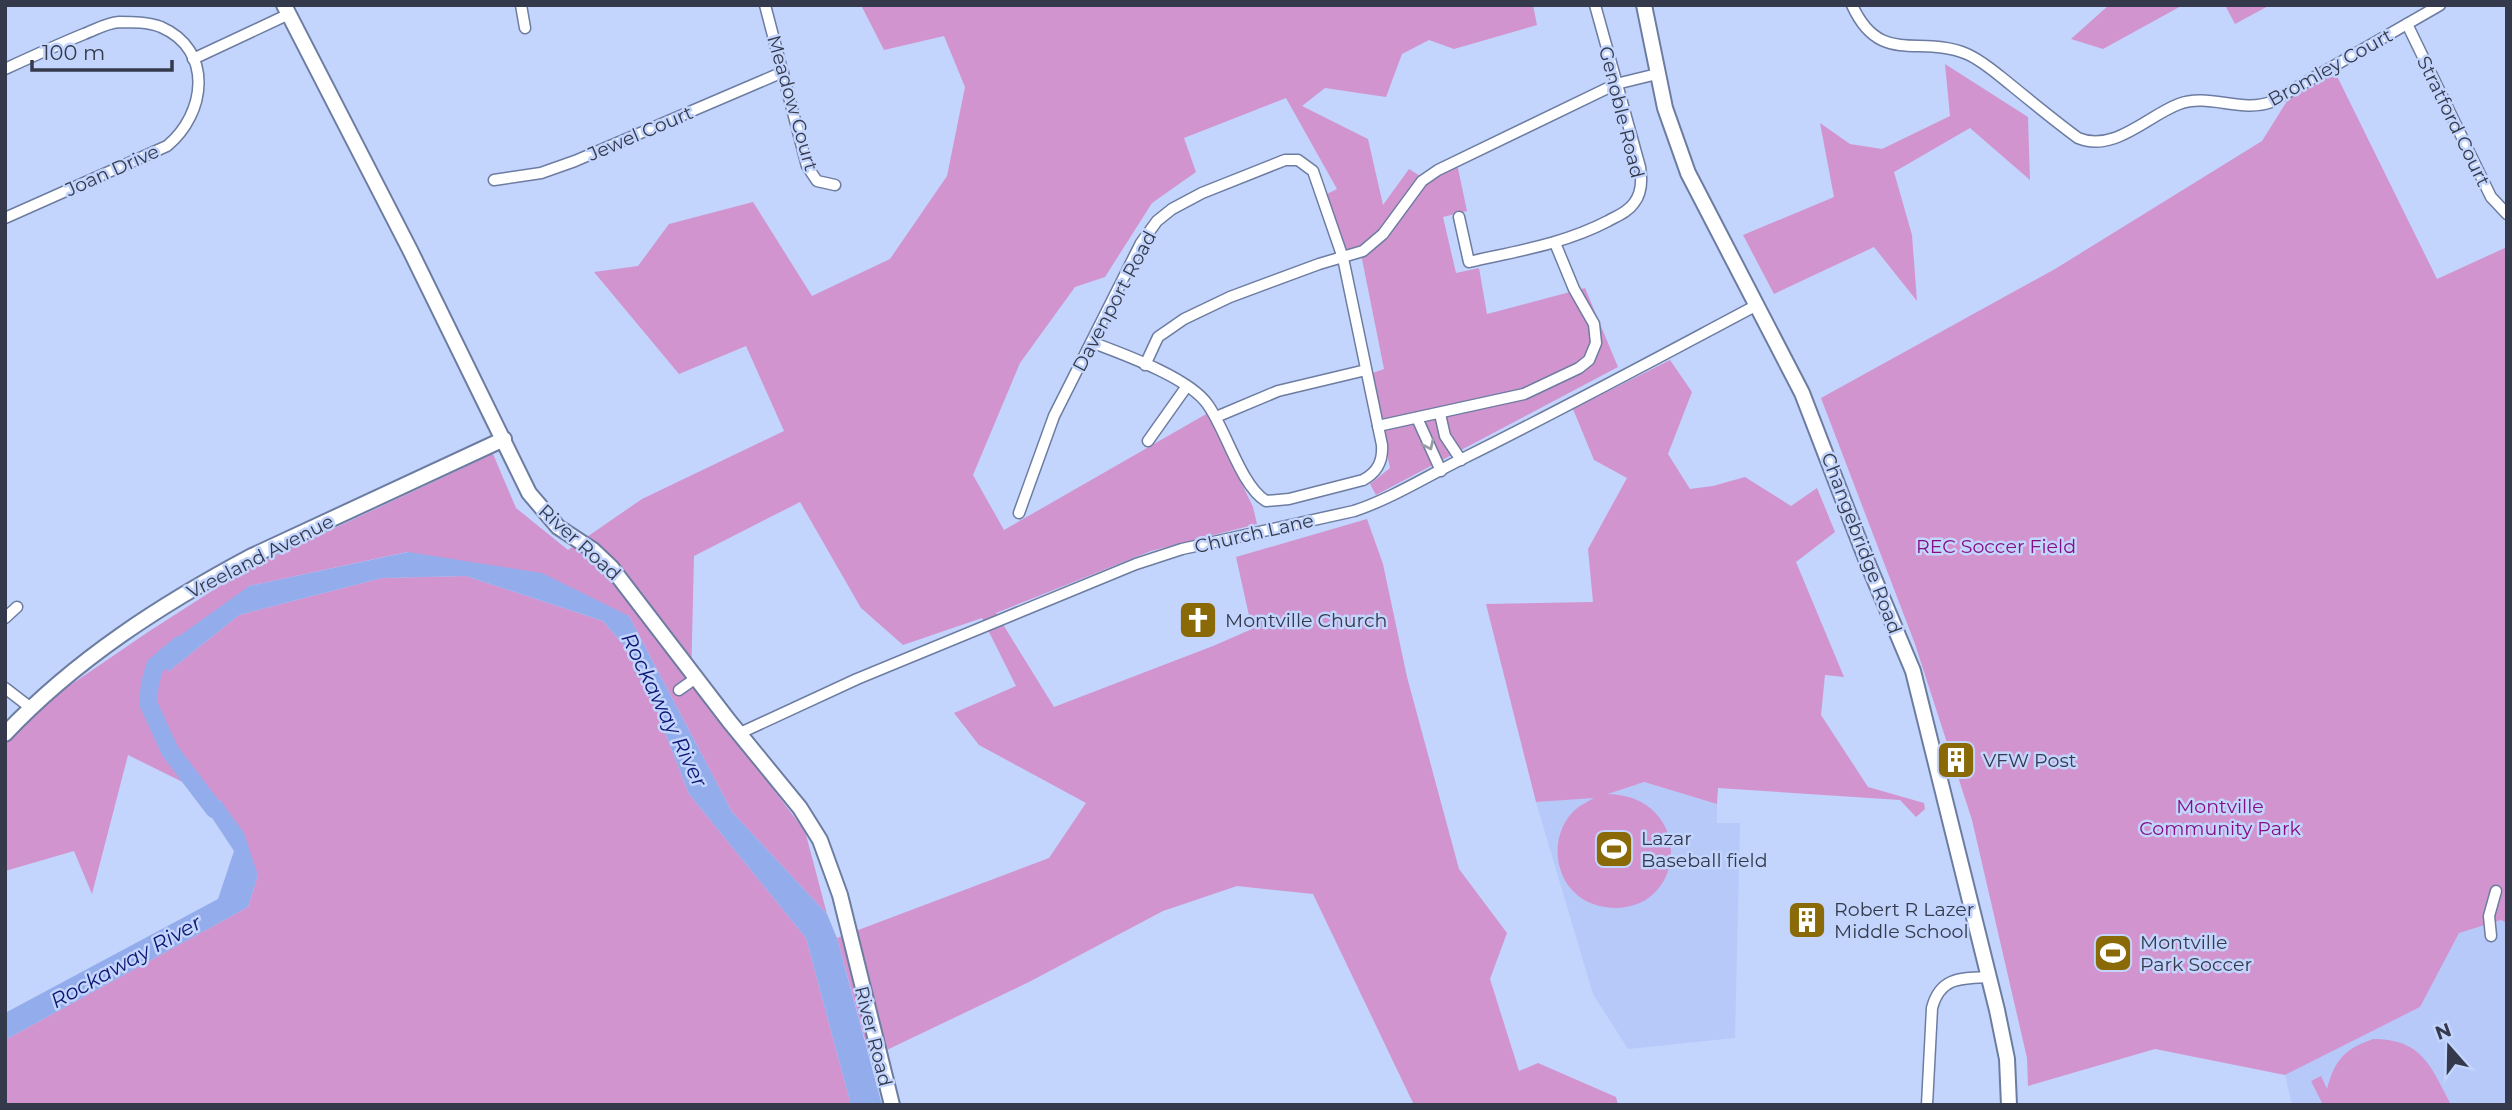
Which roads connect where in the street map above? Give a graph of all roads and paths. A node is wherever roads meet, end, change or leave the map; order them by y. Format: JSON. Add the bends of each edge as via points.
{"nodes":[{"id":1,"x":520,"y":5,"type":"edge"},
{"id":2,"x":765,"y":5,"type":"edge"},
{"id":3,"x":1595,"y":5,"type":"edge"},
{"id":4,"x":1644,"y":5,"type":"edge"},
{"id":5,"x":1852,"y":5,"type":"edge"},
{"id":6,"x":2440,"y":5,"type":"edge"},
{"id":7,"x":286,"y":10,"type":"edge"},
{"id":8,"x":2407,"y":24,"type":"junction"},
{"id":9,"x":525,"y":27,"type":"dead end"},
{"id":10,"x":193,"y":59,"type":"junction"},
{"id":11,"x":5,"y":69,"type":"edge"},
{"id":12,"x":783,"y":72,"type":"junction"},
{"id":13,"x":1657,"y":74,"type":"junction"},
{"id":14,"x":1616,"y":84,"type":"junction"},
{"id":15,"x":494,"y":180,"type":"dead end"},
{"id":16,"x":835,"y":185,"type":"dead end"},
{"id":17,"x":2507,"y":214,"type":"edge"},
{"id":18,"x":1459,"y":217,"type":"dead end"},
{"id":19,"x":5,"y":218,"type":"edge"},
{"id":20,"x":1555,"y":243,"type":"junction"},
{"id":21,"x":1343,"y":258,"type":"junction"},
{"id":22,"x":1757,"y":305,"type":"junction"},
{"id":23,"x":1091,"y":342,"type":"junction"},
{"id":24,"x":1145,"y":365,"type":"junction"},
{"id":25,"x":1366,"y":370,"type":"junction"},
{"id":26,"x":1187,"y":386,"type":"junction"},
{"id":27,"x":1440,"y":414,"type":"junction"},
{"id":28,"x":1216,"y":417,"type":"junction"},
{"id":29,"x":1417,"y":418,"type":"junction"},
{"id":30,"x":1378,"y":426,"type":"junction"},
{"id":31,"x":504,"y":439,"type":"junction"},
{"id":32,"x":1148,"y":441,"type":"dead end"},
{"id":33,"x":1461,"y":460,"type":"junction"},
{"id":34,"x":1441,"y":471,"type":"junction"},
{"id":35,"x":1019,"y":513,"type":"dead end"},
{"id":36,"x":17,"y":607,"type":"dead end"},
{"id":37,"x":5,"y":618,"type":"edge"},
{"id":38,"x":696,"y":678,"type":"junction"},
{"id":39,"x":5,"y":688,"type":"edge"},
{"id":40,"x":680,"y":690,"type":"dead end"},
{"id":41,"x":31,"y":708,"type":"junction"},
{"id":42,"x":5,"y":734,"type":"edge"},
{"id":43,"x":738,"y":734,"type":"junction"},
{"id":44,"x":2496,"y":891,"type":"dead end"},
{"id":45,"x":2491,"y":936,"type":"dead end"},
{"id":46,"x":1989,"y":977,"type":"junction"},
{"id":47,"x":892,"y":1105,"type":"edge"},
{"id":48,"x":1927,"y":1105,"type":"edge"},
{"id":49,"x":2009,"y":1105,"type":"edge"}],
"edges":[{"from":1,"to":9,"type":"street"},
{"from":2,"to":12,"type":"street","name":"Meadow Court"},
{"from":3,"to":14,"type":"street","name":"Genoble Road"},
{"from":4,"to":13,"type":"street","name":"Changebridge Road"},
{"from":5,"to":8,"type":"street","name":"Bromley Court","via":[[1875,37],[1886,43],[1965,54],[1992,69],[2078,138],[2094,143],[2185,102],[2265,104]]},
{"from":6,"to":8,"type":"street","name":"Bromley Court"},
{"from":7,"to":10,"type":"street"},
{"from":7,"to":31,"type":"street","name":"River Road"},
{"from":8,"to":17,"type":"street","name":"Stratford Court","via":[[2491,197]]},
{"from":10,"to":11,"type":"street","via":[[180,40],[164,29],[120,22]]},
{"from":10,"to":19,"type":"street","name":"Joan Drive","via":[[198,99],[177,138]]},
{"from":12,"to":15,"type":"street","name":"Jewel Court","via":[[564,165]]},
{"from":12,"to":16,"type":"street","name":"Meadow Court","via":[[810,174],[817,181]]},
{"from":13,"to":14,"type":"street"},
{"from":13,"to":22,"type":"street","name":"Changebridge Road","via":[[1688,173]]},
{"from":14,"to":20,"type":"street","name":"Genoble Road","via":[[1640,167],[1640,192],[1624,212]]},
{"from":14,"to":21,"type":"street","via":[[1427,177],[1374,243]]},
{"from":18,"to":20,"type":"street","name":"Genoble Road","via":[[1469,262]]},
{"from":20,"to":27,"type":"street","via":[[1594,324],[1597,336],[1592,355],[1579,368],[1524,394]]},
{"from":21,"to":23,"type":"street","name":"Davenport Road","via":[[1313,171],[1298,160],[1276,163],[1202,193],[1157,221]]},
{"from":21,"to":24,"type":"street","via":[[1230,297],[1184,320],[1158,337]]},
{"from":21,"to":25,"type":"street","name":"Davenport Road"},
{"from":22,"to":33,"type":"street","name":"Church Lane"},
{"from":22,"to":46,"type":"street","name":"Changebridge Road","via":[[1802,393],[1913,671]]},
{"from":23,"to":24,"type":"street"},
{"from":23,"to":35,"type":"street","name":"Davenport Road","via":[[1055,416]]},
{"from":24,"to":26,"type":"street"},
{"from":25,"to":28,"type":"street","via":[[1278,391]]},
{"from":25,"to":30,"type":"street","name":"Davenport Road"},
{"from":26,"to":28,"type":"street"},
{"from":26,"to":32,"type":"street"},
{"from":27,"to":29,"type":"street"},
{"from":27,"to":33,"type":"street","via":[[1446,436]]},
{"from":28,"to":30,"type":"street","name":"Davenport Road","via":[[1252,488],[1266,500],[1289,499],[1371,476],[1382,453]]},
{"from":29,"to":30,"type":"street"},
{"from":29,"to":34,"type":"street","one_way":true},
{"from":31,"to":38,"type":"street","name":"River Road","via":[[529,493],[549,518],[611,567]]},
{"from":31,"to":41,"type":"street","name":"Vreeland Avenue","via":[[216,576],[108,644]]},
{"from":33,"to":34,"type":"street","name":"Church Lane"},
{"from":34,"to":43,"type":"street","name":"Church Lane","via":[[1354,511],[1136,564],[857,679]]},
{"from":36,"to":37,"type":"street"},
{"from":38,"to":40,"type":"street"},
{"from":38,"to":43,"type":"street","name":"River Road"},
{"from":39,"to":41,"type":"street"},
{"from":41,"to":42,"type":"street","name":"Vreeland Avenue"},
{"from":43,"to":47,"type":"street","name":"River Road","via":[[800,807],[824,851],[840,895]]},
{"from":44,"to":45,"type":"street","via":[[2489,916]]},
{"from":46,"to":48,"type":"street","via":[[1955,980],[1935,995]]},
{"from":46,"to":49,"type":"street","name":"Changebridge Road","via":[[2007,1059]]}]}
